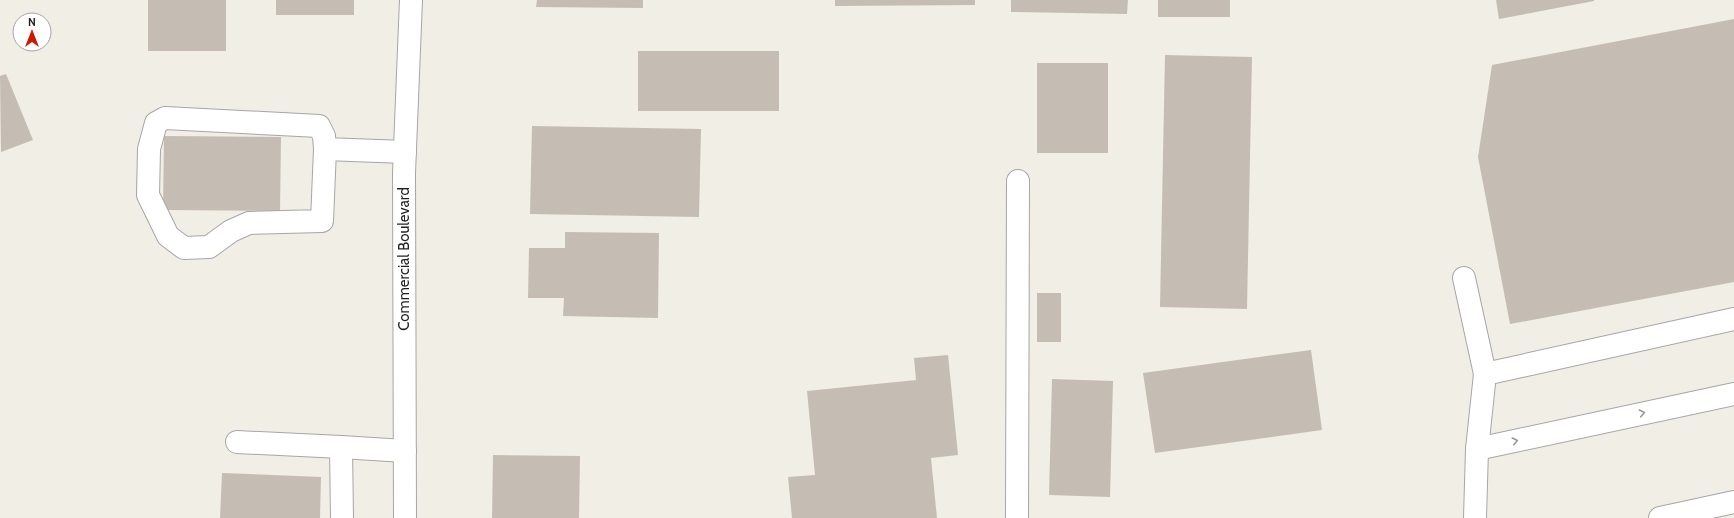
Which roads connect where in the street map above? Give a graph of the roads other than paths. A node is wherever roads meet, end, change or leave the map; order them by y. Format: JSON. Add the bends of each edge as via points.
{"nodes":[{"id":1,"x":411,"y":0,"type":"edge"},
{"id":2,"x":325,"y":149,"type":"junction"},
{"id":3,"x":405,"y":152,"type":"junction"},
{"id":4,"x":1018,"y":181,"type":"dead end"},
{"id":5,"x":1464,"y":278,"type":"dead end"},
{"id":6,"x":1734,"y":318,"type":"edge"},
{"id":7,"x":1485,"y":374,"type":"junction"},
{"id":8,"x":1734,"y":394,"type":"edge"},
{"id":9,"x":237,"y":442,"type":"dead end"},
{"id":10,"x":341,"y":447,"type":"junction"},
{"id":11,"x":1477,"y":449,"type":"junction"},
{"id":12,"x":405,"y":451,"type":"junction"},
{"id":13,"x":1734,"y":502,"type":"edge"},
{"id":14,"x":342,"y":518,"type":"edge"},
{"id":15,"x":405,"y":518,"type":"edge"},
{"id":16,"x":1017,"y":518,"type":"edge"},
{"id":17,"x":1475,"y":518,"type":"edge"},
{"id":18,"x":1660,"y":518,"type":"edge"}],
"edges":[{"from":1,"to":3,"type":"street","name":"Commercial Boulevard"},
{"from":2,"to":2,"type":"street","via":[[322,221],[249,223],[231,231],[209,247],[184,248],[168,236],[148,195],[149,149],[156,123],[165,118],[319,126],[324,136]]},
{"from":2,"to":3,"type":"street"},
{"from":3,"to":12,"type":"street","name":"Commercial Boulevard"},
{"from":4,"to":16,"type":"street"},
{"from":5,"to":7,"type":"street"},
{"from":6,"to":7,"type":"street"},
{"from":7,"to":11,"type":"street"},
{"from":11,"to":8,"type":"street","one_way":true},
{"from":9,"to":10,"type":"street"},
{"from":10,"to":12,"type":"street"},
{"from":10,"to":14,"type":"street"},
{"from":11,"to":17,"type":"street"},
{"from":12,"to":15,"type":"street","name":"Commercial Boulevard"},
{"from":13,"to":18,"type":"street"}]}
